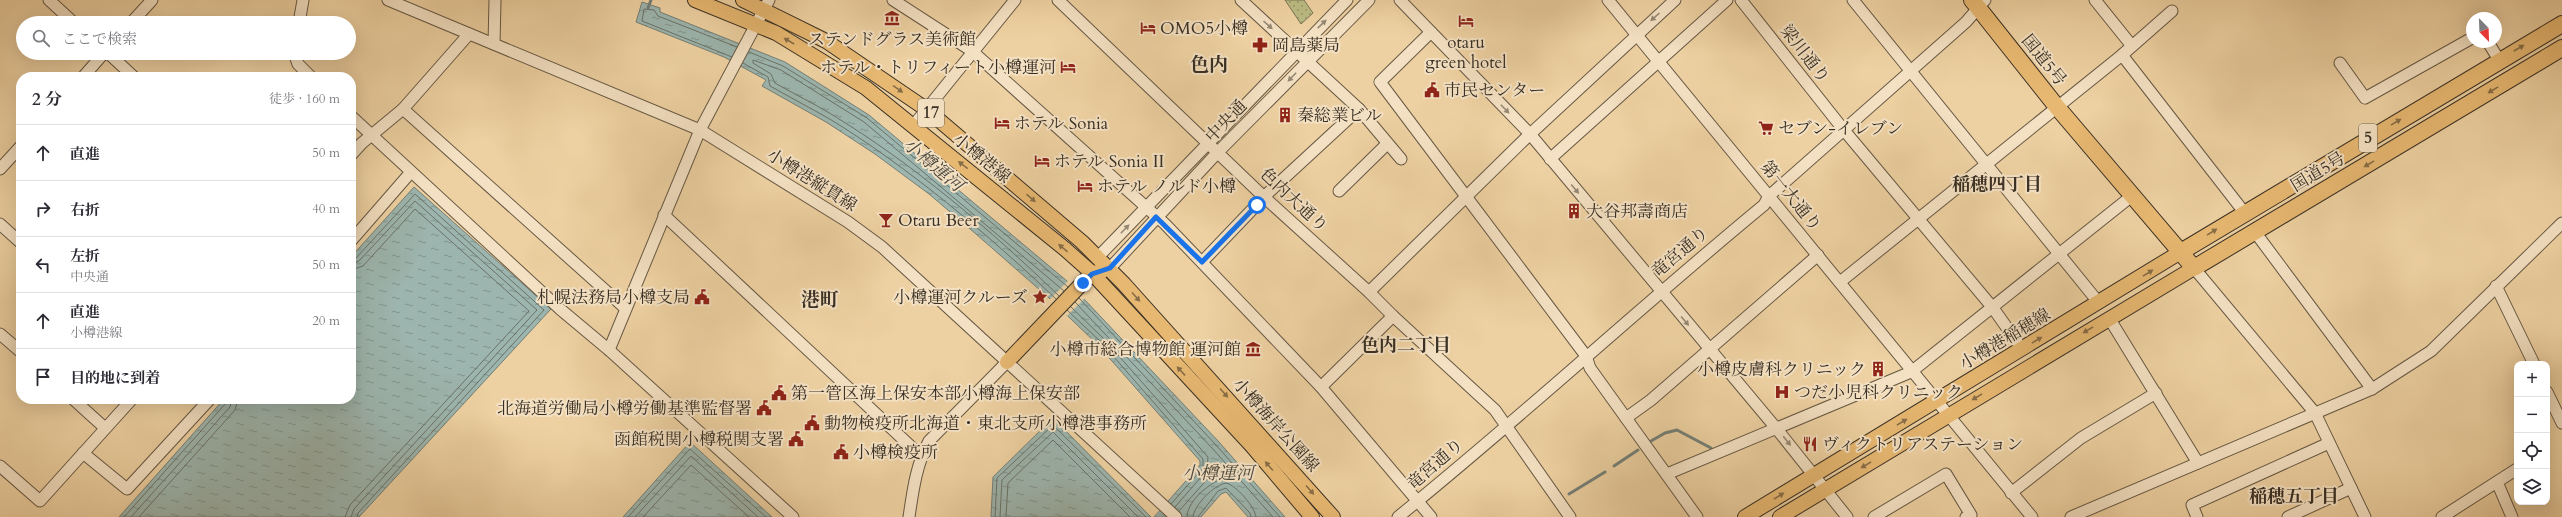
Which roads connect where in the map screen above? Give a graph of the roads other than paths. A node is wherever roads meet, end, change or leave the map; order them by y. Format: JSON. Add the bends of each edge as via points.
{"nodes":[{"id":1,"x":49,"y":0,"type":"edge"},
{"id":2,"x":152,"y":0,"type":"edge"},
{"id":3,"x":303,"y":0,"type":"edge"},
{"id":4,"x":388,"y":0,"type":"edge"},
{"id":5,"x":495,"y":0,"type":"edge"},
{"id":6,"x":695,"y":0,"type":"edge"},
{"id":7,"x":743,"y":0,"type":"edge"},
{"id":8,"x":893,"y":0,"type":"edge"},
{"id":9,"x":1015,"y":0,"type":"edge"},
{"id":10,"x":1058,"y":0,"type":"edge"},
{"id":11,"x":1240,"y":0,"type":"edge"},
{"id":12,"x":1347,"y":0,"type":"edge"},
{"id":13,"x":1369,"y":0,"type":"edge"},
{"id":14,"x":1400,"y":0,"type":"edge"},
{"id":15,"x":1608,"y":0,"type":"edge"},
{"id":16,"x":1675,"y":0,"type":"edge"},
{"id":17,"x":1727,"y":0,"type":"edge"},
{"id":18,"x":1741,"y":0,"type":"edge"},
{"id":19,"x":1853,"y":0,"type":"edge"},
{"id":20,"x":2095,"y":0,"type":"edge"},
{"id":21,"x":1978,"y":2,"type":"edge"},
{"id":22,"x":766,"y":5,"type":"edge"},
{"id":23,"x":2172,"y":11,"type":"dead end"},
{"id":24,"x":66,"y":16,"type":"edge"},
{"id":25,"x":137,"y":16,"type":"edge"},
{"id":26,"x":300,"y":16,"type":"edge"},
{"id":27,"x":755,"y":24,"type":"junction"},
{"id":28,"x":2561,"y":24,"type":"edge"},
{"id":29,"x":1431,"y":32,"type":"junction"},
{"id":30,"x":470,"y":34,"type":"junction"},
{"id":31,"x":1636,"y":35,"type":"junction"},
{"id":32,"x":2466,"y":41,"type":"edge"},
{"id":33,"x":494,"y":44,"type":"junction"},
{"id":34,"x":2132,"y":46,"type":"junction"},
{"id":35,"x":2492,"y":48,"type":"edge"},
{"id":36,"x":2562,"y":48,"type":"edge"},
{"id":37,"x":1297,"y":50,"type":"junction"},
{"id":38,"x":972,"y":51,"type":"junction"},
{"id":39,"x":2122,"y":55,"type":"junction"},
{"id":40,"x":98,"y":60,"type":"edge"},
{"id":41,"x":116,"y":60,"type":"edge"},
{"id":42,"x":297,"y":60,"type":"edge"},
{"id":43,"x":2499,"y":60,"type":"junction"},
{"id":44,"x":1307,"y":62,"type":"junction"},
{"id":45,"x":1658,"y":62,"type":"junction"},
{"id":46,"x":2340,"y":63,"type":"dead end"},
{"id":47,"x":1910,"y":70,"type":"junction"},
{"id":48,"x":87,"y":72,"type":"edge"},
{"id":49,"x":129,"y":72,"type":"edge"},
{"id":50,"x":306,"y":72,"type":"edge"},
{"id":51,"x":2057,"y":107,"type":"junction"},
{"id":52,"x":403,"y":109,"type":"junction"},
{"id":53,"x":926,"y":109,"type":"junction"},
{"id":54,"x":1359,"y":109,"type":"junction"},
{"id":55,"x":356,"y":121,"type":"edge"},
{"id":56,"x":912,"y":126,"type":"junction"},
{"id":57,"x":1843,"y":129,"type":"junction"},
{"id":58,"x":700,"y":130,"type":"junction"},
{"id":59,"x":1530,"y":134,"type":"junction"},
{"id":60,"x":371,"y":136,"type":"junction"},
{"id":61,"x":1208,"y":142,"type":"junction"},
{"id":62,"x":1387,"y":144,"type":"junction"},
{"id":63,"x":356,"y":150,"type":"edge"},
{"id":64,"x":16,"y":151,"type":"edge"},
{"id":65,"x":1218,"y":152,"type":"junction"},
{"id":66,"x":1401,"y":159,"type":"dead end"},
{"id":67,"x":1550,"y":159,"type":"junction"},
{"id":68,"x":1986,"y":164,"type":"junction"},
{"id":69,"x":0,"y":169,"type":"edge"},
{"id":70,"x":411,"y":172,"type":"junction"},
{"id":71,"x":1339,"y":191,"type":"dead end"},
{"id":72,"x":2133,"y":195,"type":"junction"},
{"id":73,"x":1769,"y":196,"type":"junction"},
{"id":74,"x":1264,"y":197,"type":"junction"},
{"id":75,"x":1467,"y":197,"type":"junction"},
{"id":76,"x":1146,"y":207,"type":"junction"},
{"id":77,"x":2244,"y":212,"type":"junction"},
{"id":78,"x":664,"y":215,"type":"junction"},
{"id":79,"x":1156,"y":217,"type":"junction"},
{"id":80,"x":1917,"y":219,"type":"junction"},
{"id":81,"x":2562,"y":223,"type":"edge"},
{"id":82,"x":0,"y":224,"type":"edge"},
{"id":83,"x":2255,"y":232,"type":"junction"},
{"id":84,"x":356,"y":235,"type":"edge"},
{"id":85,"x":16,"y":238,"type":"edge"},
{"id":86,"x":2059,"y":253,"type":"junction"},
{"id":87,"x":2180,"y":253,"type":"junction"},
{"id":88,"x":1098,"y":256,"type":"junction"},
{"id":89,"x":1818,"y":256,"type":"junction"},
{"id":90,"x":1202,"y":262,"type":"junction"},
{"id":91,"x":1110,"y":268,"type":"junction"},
{"id":92,"x":2194,"y":268,"type":"junction"},
{"id":93,"x":1092,"y":274,"type":"junction"},
{"id":94,"x":1840,"y":282,"type":"junction"},
{"id":95,"x":2496,"y":286,"type":"junction"},
{"id":96,"x":1659,"y":291,"type":"junction"},
{"id":97,"x":1369,"y":292,"type":"junction"},
{"id":98,"x":2100,"y":303,"type":"junction"},
{"id":99,"x":625,"y":308,"type":"junction"},
{"id":100,"x":1993,"y":308,"type":"junction"},
{"id":101,"x":1393,"y":316,"type":"junction"},
{"id":102,"x":2109,"y":318,"type":"junction"},
{"id":103,"x":0,"y":334,"type":"edge"},
{"id":104,"x":16,"y":348,"type":"edge"},
{"id":105,"x":1708,"y":348,"type":"junction"},
{"id":106,"x":2022,"y":349,"type":"junction"},
{"id":107,"x":609,"y":350,"type":"junction"},
{"id":108,"x":1586,"y":356,"type":"junction"},
{"id":109,"x":2533,"y":361,"type":"edge"},
{"id":110,"x":1007,"y":362,"type":"junction"},
{"id":111,"x":1911,"y":372,"type":"junction"},
{"id":112,"x":1321,"y":387,"type":"junction"},
{"id":113,"x":2372,"y":389,"type":"junction"},
{"id":114,"x":2156,"y":393,"type":"junction"},
{"id":115,"x":2549,"y":397,"type":"edge"},
{"id":116,"x":1936,"y":402,"type":"junction"},
{"id":117,"x":79,"y":404,"type":"edge"},
{"id":118,"x":128,"y":404,"type":"edge"},
{"id":119,"x":205,"y":404,"type":"edge"},
{"id":120,"x":2315,"y":413,"type":"junction"},
{"id":121,"x":1946,"y":416,"type":"junction"},
{"id":122,"x":1626,"y":418,"type":"junction"},
{"id":123,"x":2562,"y":423,"type":"edge"},
{"id":124,"x":1507,"y":425,"type":"junction"},
{"id":125,"x":106,"y":428,"type":"junction"},
{"id":126,"x":1776,"y":428,"type":"junction"},
{"id":127,"x":2329,"y":443,"type":"junction"},
{"id":128,"x":83,"y":453,"type":"junction"},
{"id":129,"x":920,"y":456,"type":"junction"},
{"id":130,"x":2198,"y":463,"type":"junction"},
{"id":131,"x":0,"y":466,"type":"edge"},
{"id":132,"x":2514,"y":471,"type":"edge"},
{"id":133,"x":1666,"y":474,"type":"junction"},
{"id":134,"x":1813,"y":475,"type":"junction"},
{"id":135,"x":2497,"y":482,"type":"junction"},
{"id":136,"x":2352,"y":488,"type":"junction"},
{"id":137,"x":1825,"y":489,"type":"junction"},
{"id":138,"x":2011,"y":494,"type":"junction"},
{"id":139,"x":1417,"y":501,"type":"junction"},
{"id":140,"x":2447,"y":515,"type":"edge"},
{"id":141,"x":1568,"y":516,"type":"edge"},
{"id":142,"x":793,"y":517,"type":"edge"},
{"id":143,"x":909,"y":517,"type":"edge"},
{"id":144,"x":1176,"y":517,"type":"edge"},
{"id":145,"x":1312,"y":517,"type":"edge"},
{"id":146,"x":1333,"y":517,"type":"edge"},
{"id":147,"x":1398,"y":517,"type":"edge"},
{"id":148,"x":1431,"y":517,"type":"edge"},
{"id":149,"x":1697,"y":517,"type":"edge"},
{"id":150,"x":1746,"y":517,"type":"edge"},
{"id":151,"x":1780,"y":517,"type":"edge"},
{"id":152,"x":1847,"y":517,"type":"edge"},
{"id":153,"x":1874,"y":517,"type":"edge"},
{"id":154,"x":1966,"y":517,"type":"edge"},
{"id":155,"x":2032,"y":517,"type":"edge"},
{"id":156,"x":2071,"y":517,"type":"edge"},
{"id":157,"x":2197,"y":517,"type":"edge"},
{"id":158,"x":2288,"y":517,"type":"edge"},
{"id":159,"x":2365,"y":517,"type":"edge"},
{"id":160,"x":2512,"y":517,"type":"edge"}],
"edges":[{"from":1,"to":24,"type":"street"},
{"from":2,"to":25,"type":"street"},
{"from":3,"to":26,"type":"street"},
{"from":4,"to":30,"type":"street","name":"小樽港縦貫線"},
{"from":5,"to":33,"type":"street"},
{"from":6,"to":27,"type":"main road","name":"小樽港線","number":"17"},
{"from":7,"to":22,"type":"main road","name":"小樽港線","number":"17"},
{"from":8,"to":38,"type":"street"},
{"from":9,"to":38,"type":"street"},
{"from":10,"to":61,"type":"street","name":"色内大通り"},
{"from":11,"to":37,"type":"street","one_way":true},
{"from":37,"to":12,"type":"street","name":"中央通","one_way":true},
{"from":13,"to":44,"type":"street","name":"中央通"},
{"from":14,"to":29,"type":"street"},
{"from":15,"to":31,"type":"street","name":"第一大通り"},
{"from":16,"to":31,"type":"street","one_way":true},
{"from":17,"to":45,"type":"street"},
{"from":18,"to":57,"type":"street","name":"梁川通り"},
{"from":19,"to":47,"type":"street"},
{"from":20,"to":34,"type":"street"},
{"from":21,"to":47,"type":"street","name":"竜宮通り","via":[[1966,22]]},
{"from":21,"to":51,"type":"highway","name":"国道5号"},
{"from":22,"to":27,"type":"street"},
{"from":22,"to":53,"type":"main road","name":"小樽港線","number":"17","one_way":true,"via":[[826,41]]},
{"from":23,"to":34,"type":"street"},
{"from":56,"to":27,"type":"main road","name":"小樽港線","number":"17","one_way":true,"via":[[866,88],[776,33]]},
{"from":27,"to":58,"type":"street"},
{"from":43,"to":28,"type":"highway","name":"国道5号","number":"5","one_way":true},
{"from":29,"to":59,"type":"street","one_way":true},
{"from":29,"to":75,"type":"street","via":[[1380,82]]},
{"from":30,"to":33,"type":"street","name":"小樽港縦貫線"},
{"from":30,"to":52,"type":"street"},
{"from":31,"to":45,"type":"street","name":"第一大通り"},
{"from":31,"to":59,"type":"street"},
{"from":32,"to":46,"type":"street","via":[[2365,98]]},
{"from":33,"to":58,"type":"street","name":"小樽港縦貫線"},
{"from":34,"to":39,"type":"street"},
{"from":35,"to":43,"type":"street"},
{"from":36,"to":83,"type":"highway","name":"国道5号","number":"5","one_way":true},
{"from":37,"to":44,"type":"street"},
{"from":37,"to":61,"type":"street","name":"中央通"},
{"from":38,"to":53,"type":"street"},
{"from":38,"to":76,"type":"street"},
{"from":39,"to":51,"type":"street"},
{"from":39,"to":77,"type":"street"},
{"from":40,"to":48,"type":"street"},
{"from":41,"to":49,"type":"street"},
{"from":42,"to":50,"type":"street"},
{"from":77,"to":43,"type":"highway","name":"国道5号","number":"5","one_way":true},
{"from":44,"to":54,"type":"street"},
{"from":44,"to":65,"type":"street","name":"中央通","one_way":true},
{"from":45,"to":67,"type":"street"},
{"from":45,"to":73,"type":"street","name":"第一大通り"},
{"from":47,"to":57,"type":"street","name":"竜宮通り"},
{"from":47,"to":68,"type":"street"},
{"from":51,"to":68,"type":"street"},
{"from":51,"to":72,"type":"highway","name":"国道5号"},
{"from":52,"to":60,"type":"street"},
{"from":52,"to":99,"type":"street"},
{"from":53,"to":56,"type":"street"},
{"from":53,"to":88,"type":"main road","name":"小樽港線","number":"17","one_way":true},
{"from":54,"to":62,"type":"street"},
{"from":54,"to":74,"type":"street"},
{"from":55,"to":60,"type":"street"},
{"from":93,"to":56,"type":"main road","name":"小樽港線","number":"17","one_way":true,"via":[[996,192]]},
{"from":57,"to":73,"type":"street","name":"竜宮通り"},
{"from":57,"to":80,"type":"street","name":"梁川通り"},
{"from":58,"to":78,"type":"street"},
{"from":58,"to":110,"type":"street","name":"小樽港縦貫線","via":[[848,222],[882,247]]},
{"from":59,"to":67,"type":"street"},
{"from":59,"to":75,"type":"street"},
{"from":60,"to":63,"type":"street"},
{"from":60,"to":70,"type":"street"},
{"from":61,"to":65,"type":"street","name":"色内大通り"},
{"from":61,"to":76,"type":"street","name":"中央通"},
{"from":62,"to":66,"type":"street"},
{"from":62,"to":71,"type":"street"},
{"from":64,"to":69,"type":"street"},
{"from":65,"to":74,"type":"street","name":"色内大通り"},
{"from":65,"to":79,"type":"street","name":"中央通"},
{"from":67,"to":96,"type":"street","one_way":true},
{"from":68,"to":80,"type":"street"},
{"from":68,"to":86,"type":"street"},
{"from":70,"to":84,"type":"street"},
{"from":70,"to":107,"type":"street","via":[[560,309]]},
{"from":72,"to":86,"type":"street"},
{"from":72,"to":87,"type":"highway","name":"国道5号"},
{"from":73,"to":89,"type":"street","name":"第一大通り"},
{"from":73,"to":96,"type":"street","name":"竜宮通り","via":[[1764,205]]},
{"from":74,"to":90,"type":"street"},
{"from":74,"to":97,"type":"street","name":"色内大通り"},
{"from":75,"to":97,"type":"street"},
{"from":75,"to":108,"type":"street"},
{"from":76,"to":79,"type":"street"},
{"from":88,"to":76,"type":"street","name":"中央通","one_way":true},
{"from":87,"to":77,"type":"highway","name":"国道5号","number":"5","one_way":true},
{"from":78,"to":99,"type":"street"},
{"from":78,"to":129,"type":"street"},
{"from":79,"to":90,"type":"street"},
{"from":79,"to":91,"type":"street","name":"中央通"},
{"from":80,"to":94,"type":"street"},
{"from":80,"to":100,"type":"street","name":"梁川通り"},
{"from":81,"to":95,"type":"street"},
{"from":82,"to":85,"type":"street"},
{"from":83,"to":92,"type":"highway","name":"国道5号","number":"5"},
{"from":83,"to":113,"type":"street"},
{"from":86,"to":98,"type":"street"},
{"from":86,"to":100,"type":"street"},
{"from":87,"to":92,"type":"highway","name":"国道5号"},
{"from":98,"to":87,"type":"main road","name":"小樽港稲穂線","one_way":true},
{"from":88,"to":91,"type":"main road","name":"小樽港線","number":"17"},
{"from":88,"to":93,"type":"main road"},
{"from":89,"to":94,"type":"street","name":"第一大通り"},
{"from":89,"to":105,"type":"street"},
{"from":90,"to":112,"type":"street"},
{"from":91,"to":93,"type":"main road"},
{"from":91,"to":146,"type":"main road","name":"小樽海岸公園線","one_way":true},
{"from":92,"to":102,"type":"main road","name":"小樽港稲穂線"},
{"from":92,"to":120,"type":"street"},
{"from":93,"to":110,"type":"main road"},
{"from":145,"to":93,"type":"main road","name":"小樽海岸公園線","one_way":true,"via":[[1252,446]]},
{"from":94,"to":111,"type":"street","name":"第一大通り"},
{"from":95,"to":109,"type":"street"},
{"from":95,"to":113,"type":"street","via":[[2431,351]]},
{"from":96,"to":105,"type":"street","one_way":true},
{"from":96,"to":108,"type":"street","name":"竜宮通り"},
{"from":97,"to":101,"type":"street","name":"色内大通り"},
{"from":106,"to":98,"type":"main road","name":"小樽港稲穂線","one_way":true},
{"from":99,"to":107,"type":"street"},
{"from":100,"to":106,"type":"street","name":"梁川通り"},
{"from":100,"to":111,"type":"street"},
{"from":101,"to":112,"type":"street"},
{"from":101,"to":124,"type":"street","name":"色内大通り","via":[[1495,410]]},
{"from":102,"to":114,"type":"street"},
{"from":102,"to":121,"type":"main road","name":"小樽港稲穂線","one_way":true},
{"from":103,"to":104,"type":"street"},
{"from":105,"to":122,"type":"street","via":[[1651,400]]},
{"from":105,"to":126,"type":"street"},
{"from":106,"to":116,"type":"main road","name":"小樽港稲穂線"},
{"from":107,"to":142,"type":"street"},
{"from":108,"to":122,"type":"street","via":[[1590,368]]},
{"from":108,"to":124,"type":"street","name":"竜宮通り"},
{"from":110,"to":129,"type":"street","via":[[929,441]]},
{"from":110,"to":144,"type":"street","name":"小樽港縦貫線"},
{"from":111,"to":116,"type":"street","name":"第一大通り"},
{"from":111,"to":126,"type":"street"},
{"from":112,"to":139,"type":"street"},
{"from":113,"to":120,"type":"street"},
{"from":114,"to":130,"type":"street"},
{"from":114,"to":138,"type":"street","via":[[2081,438]]},
{"from":115,"to":123,"type":"street"},
{"from":116,"to":121,"type":"street","name":"第一大通り"},
{"from":134,"to":116,"type":"main road","name":"小樽港稲穂線","one_way":true},
{"from":117,"to":125,"type":"street"},
{"from":118,"to":125,"type":"street"},
{"from":119,"to":128,"type":"street","via":[[127,489]]},
{"from":120,"to":127,"type":"street"},
{"from":120,"to":130,"type":"street"},
{"from":121,"to":137,"type":"main road","name":"小樽港稲穂線","one_way":true},
{"from":121,"to":138,"type":"street","name":"第一大通り"},
{"from":122,"to":133,"type":"street"},
{"from":124,"to":139,"type":"street","name":"竜宮通り"},
{"from":124,"to":141,"type":"street","name":"色内大通り"},
{"from":125,"to":128,"type":"street"},
{"from":126,"to":133,"type":"street"},
{"from":126,"to":134,"type":"street","one_way":true},
{"from":127,"to":136,"type":"street"},
{"from":127,"to":157,"type":"street","via":[[2192,505]]},
{"from":128,"to":131,"type":"street","via":[[40,501]]},
{"from":129,"to":143,"type":"street"},
{"from":130,"to":156,"type":"street"},
{"from":132,"to":135,"type":"street"},
{"from":133,"to":149,"type":"street"},
{"from":134,"to":137,"type":"street"},
{"from":150,"to":134,"type":"main road","name":"小樽港稲穂線","one_way":true},
{"from":135,"to":140,"type":"street"},
{"from":135,"to":160,"type":"street"},
{"from":136,"to":158,"type":"street"},
{"from":136,"to":159,"type":"street"},
{"from":137,"to":151,"type":"main road","name":"小樽港稲穂線"},
{"from":137,"to":152,"type":"street"},
{"from":138,"to":155,"type":"street","name":"第一大通り"},
{"from":139,"to":147,"type":"street","name":"竜宮通り"},
{"from":139,"to":148,"type":"street"},
{"from":153,"to":154,"type":"street","via":[[1946,474],[1971,515]]}]}
